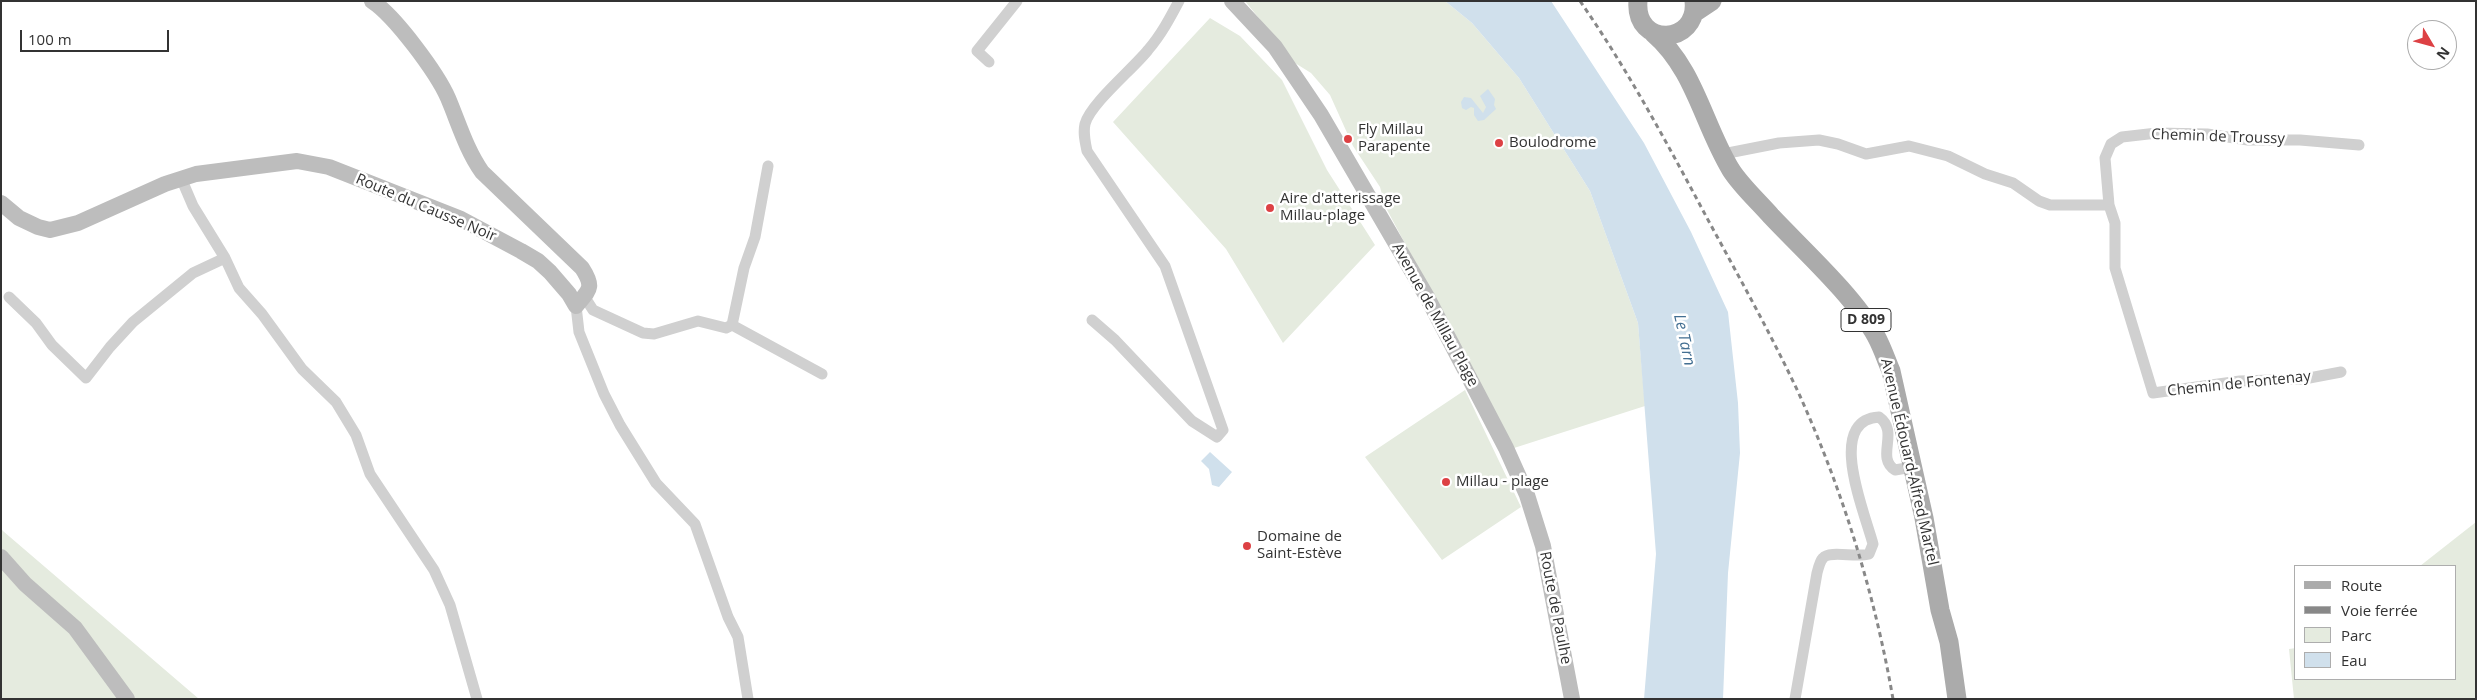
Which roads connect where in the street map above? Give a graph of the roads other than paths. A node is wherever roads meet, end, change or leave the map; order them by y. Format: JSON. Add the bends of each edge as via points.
{"nodes":[{"id":1,"x":372,"y":1,"type":"edge"},
{"id":2,"x":1016,"y":1,"type":"edge"},
{"id":3,"x":1179,"y":1,"type":"edge"},
{"id":4,"x":1232,"y":1,"type":"edge"},
{"id":5,"x":1638,"y":1,"type":"edge"},
{"id":6,"x":1712,"y":1,"type":"edge"},
{"id":7,"x":1692,"y":13,"type":"edge"},
{"id":8,"x":1653,"y":33,"type":"junction"},
{"id":9,"x":988,"y":62,"type":"dead end"},
{"id":10,"x":1690,"y":79,"type":"junction"},
{"id":11,"x":2359,"y":145,"type":"dead end"},
{"id":12,"x":1722,"y":154,"type":"junction"},
{"id":13,"x":768,"y":166,"type":"dead end"},
{"id":14,"x":182,"y":178,"type":"junction"},
{"id":15,"x":1,"y":204,"type":"edge"},
{"id":16,"x":2109,"y":205,"type":"junction"},
{"id":17,"x":224,"y":258,"type":"junction"},
{"id":18,"x":9,"y":297,"type":"dead end"},
{"id":19,"x":580,"y":301,"type":"junction"},
{"id":20,"x":1092,"y":320,"type":"dead end"},
{"id":21,"x":732,"y":326,"type":"junction"},
{"id":22,"x":2341,"y":372,"type":"dead end"},
{"id":23,"x":822,"y":374,"type":"dead end"},
{"id":24,"x":1912,"y":467,"type":"junction"},
{"id":25,"x":1535,"y":517,"type":"joint"},
{"id":26,"x":1,"y":557,"type":"edge"},
{"id":27,"x":1940,"y":610,"type":"junction"},
{"id":28,"x":127,"y":699,"type":"edge"},
{"id":29,"x":477,"y":699,"type":"edge"},
{"id":30,"x":748,"y":699,"type":"edge"},
{"id":31,"x":1572,"y":699,"type":"edge"},
{"id":32,"x":1795,"y":699,"type":"edge"},
{"id":33,"x":1945,"y":699,"type":"edge"},
{"id":34,"x":1956,"y":699,"type":"edge"}],
"edges":[{"from":1,"to":19,"type":"street","via":[[398,24],[442,86],[471,156],[482,172],[582,268],[590,290]]},
{"from":2,"to":9,"type":"street","via":[[977,51]]},
{"from":3,"to":20,"type":"street","via":[[1148,51],[1102,99],[1085,122],[1084,137],[1087,150],[1165,266],[1223,430],[1217,437],[1192,421]]},
{"from":4,"to":25,"type":"street","name":"Avenue de Millau Plage","via":[[1275,47],[1364,185],[1506,448]]},
{"from":5,"to":8,"type":"main road","name":"Avenue Édouard-Alfred Martel","via":[[1640,19]]},
{"from":6,"to":7,"type":"main road"},
{"from":7,"to":8,"type":"main road","via":[[1670,35]]},
{"from":7,"to":10,"type":"main road","name":"Avenue Édouard-Alfred Martel","number":"D 809","via":[[1684,50]]},
{"from":8,"to":10,"type":"main road","name":"Avenue Édouard-Alfred Martel","number":"D 809","via":[[1671,50]]},
{"from":10,"to":12,"type":"main road","name":"Avenue Édouard-Alfred Martel","number":"D 809"},
{"from":11,"to":16,"type":"street","name":"Chemin de Troussy","via":[[2248,140],[2207,134],[2156,133],[2122,137],[2111,144],[2105,158]]},
{"from":12,"to":16,"type":"street","via":[[1779,143],[1819,140],[1866,154],[1909,146],[1948,156],[1985,174],[2014,183],[2050,205]]},
{"from":12,"to":24,"type":"main road","name":"Avenue Édouard-Alfred Martel","number":"D 809","via":[[1739,180],[1843,293],[1876,336],[1890,371]]},
{"from":13,"to":21,"type":"street","via":[[755,237],[744,268]]},
{"from":14,"to":15,"type":"street","name":"Route du Causse Noir","via":[[78,223],[50,230],[20,218]]},
{"from":14,"to":17,"type":"street","via":[[193,206]]},
{"from":14,"to":19,"type":"street","name":"Route du Causse Noir","via":[[297,162],[329,167],[461,219],[513,246],[538,261]]},
{"from":16,"to":22,"type":"street","name":"Chemin de Fontenay","via":[[2115,223],[2116,268],[2153,393],[2240,381],[2304,379]]},
{"from":17,"to":18,"type":"street","via":[[193,273],[133,322],[86,378],[52,346],[36,323]]},
{"from":17,"to":29,"type":"street","via":[[239,288],[302,369],[336,402],[356,435],[370,474],[434,570],[450,605]]},
{"from":19,"to":21,"type":"street","via":[[593,310],[654,334],[698,321],[726,328]]},
{"from":19,"to":30,"type":"street","via":[[579,332],[604,394],[656,483],[695,524],[738,637]]},
{"from":21,"to":23,"type":"street"},
{"from":24,"to":27,"type":"main road","name":"Avenue Édouard-Alfred Martel","number":"D 809"},
{"from":24,"to":32,"type":"street","via":[[1895,470],[1888,464],[1888,426],[1879,417],[1868,418],[1854,429],[1850,444],[1852,467],[1873,544],[1869,554],[1860,557],[1832,553],[1823,558],[1817,573]]},
{"from":25,"to":31,"type":"street","name":"Route de Paulhe","via":[[1552,584]]},
{"from":26,"to":28,"type":"street","via":[[25,584],[75,628]]},
{"from":27,"to":33,"type":"main road","number":"D 809"},
{"from":27,"to":34,"type":"main road","number":"D 809","via":[[1949,642]]}]}
